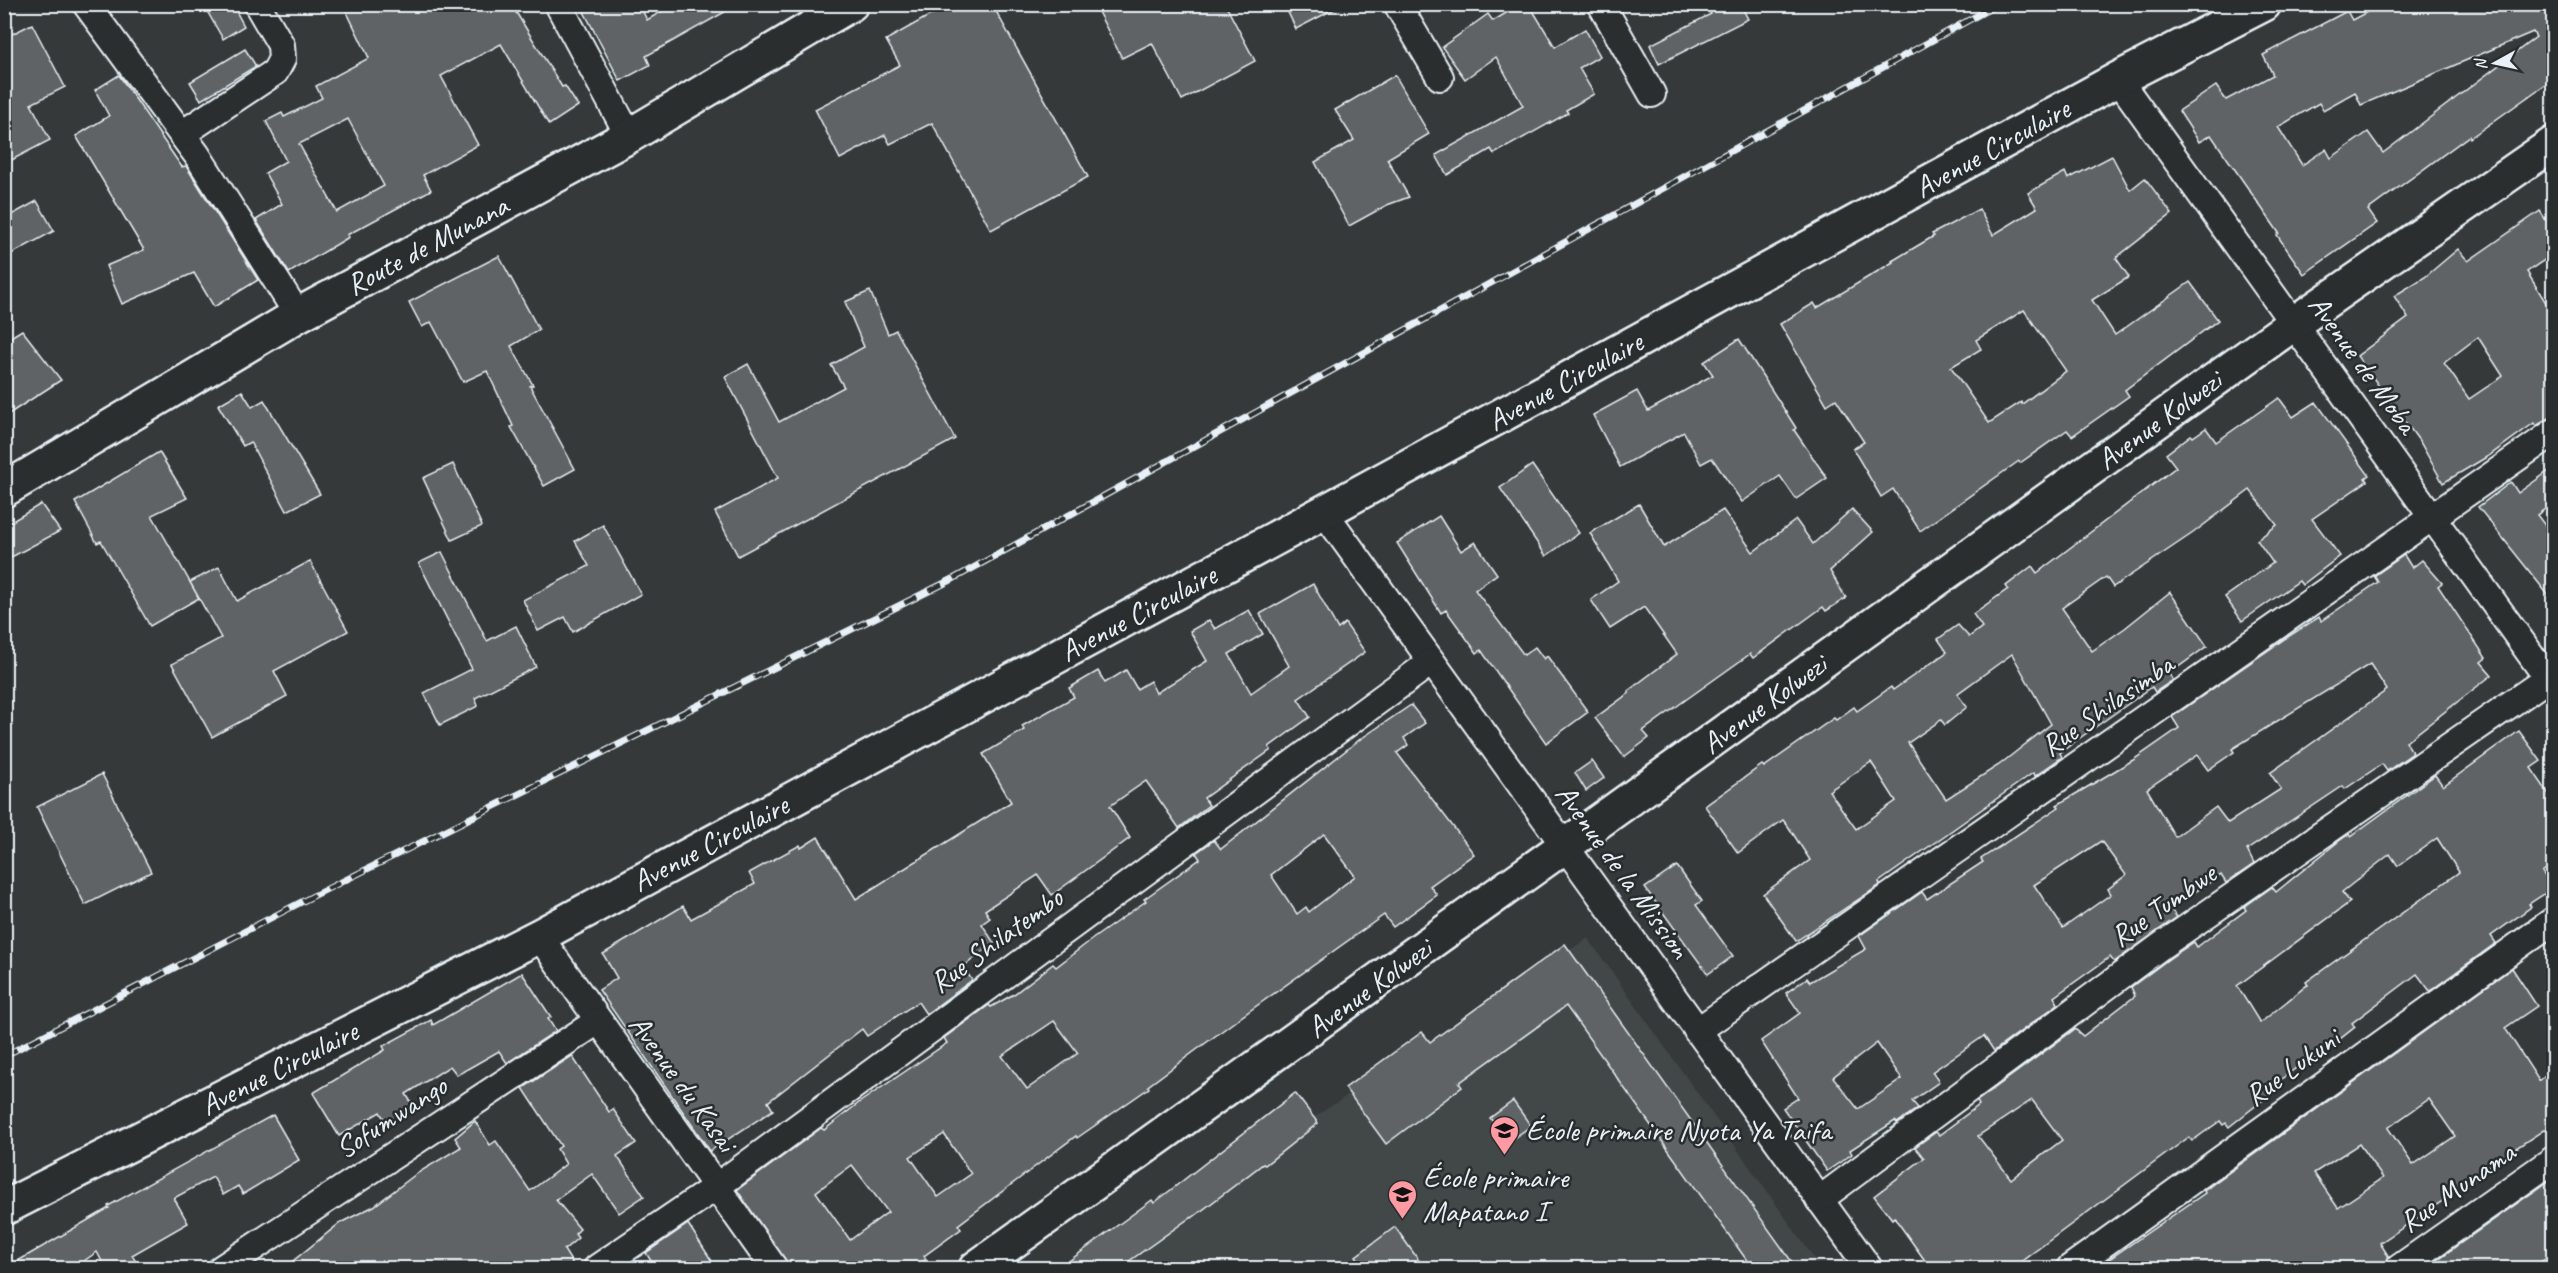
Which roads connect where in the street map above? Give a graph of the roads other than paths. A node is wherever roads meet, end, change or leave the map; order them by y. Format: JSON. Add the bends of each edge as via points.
{"nodes":[{"id":1,"x":86,"y":4,"type":"edge"},
{"id":2,"x":257,"y":4,"type":"edge"},
{"id":3,"x":558,"y":4,"type":"edge"},
{"id":4,"x":851,"y":4,"type":"edge"},
{"id":5,"x":1397,"y":4,"type":"edge"},
{"id":6,"x":1601,"y":4,"type":"edge"},
{"id":7,"x":2264,"y":4,"type":"edge"},
{"id":8,"x":1440,"y":77,"type":"dead end"},
{"id":9,"x":2118,"y":79,"type":"junction"},
{"id":10,"x":1652,"y":94,"type":"dead end"},
{"id":11,"x":182,"y":134,"type":"junction"},
{"id":12,"x":629,"y":136,"type":"junction"},
{"id":13,"x":2553,"y":142,"type":"edge"},
{"id":14,"x":298,"y":315,"type":"junction"},
{"id":15,"x":2293,"y":324,"type":"junction"},
{"id":16,"x":2553,"y":432,"type":"edge"},
{"id":17,"x":4,"y":490,"type":"edge"},
{"id":18,"x":1324,"y":512,"type":"junction"},
{"id":19,"x":2432,"y":518,"type":"junction"},
{"id":20,"x":1431,"y":662,"type":"junction"},
{"id":21,"x":2551,"y":680,"type":"edge"},
{"id":22,"x":1565,"y":848,"type":"junction"},
{"id":23,"x":2553,"y":920,"type":"edge"},
{"id":24,"x":539,"y":936,"type":"junction"},
{"id":25,"x":598,"y":1021,"type":"junction"},
{"id":26,"x":1697,"y":1031,"type":"junction"},
{"id":27,"x":2553,"y":1159,"type":"edge"},
{"id":28,"x":716,"y":1187,"type":"junction"},
{"id":29,"x":1819,"y":1200,"type":"junction"},
{"id":30,"x":4,"y":1208,"type":"edge"},
{"id":31,"x":222,"y":1269,"type":"edge"},
{"id":32,"x":597,"y":1269,"type":"edge"},
{"id":33,"x":774,"y":1269,"type":"edge"},
{"id":34,"x":976,"y":1269,"type":"edge"},
{"id":35,"x":1869,"y":1269,"type":"edge"},
{"id":36,"x":2070,"y":1269,"type":"edge"},
{"id":37,"x":2399,"y":1269,"type":"edge"}],
"edges":[{"from":1,"to":11,"type":"street"},
{"from":2,"to":11,"type":"street","via":[[281,45],[282,59],[275,72]]},
{"from":3,"to":12,"type":"street"},
{"from":4,"to":12,"type":"street","name":"Route de Munana"},
{"from":5,"to":8,"type":"street"},
{"from":6,"to":10,"type":"street"},
{"from":7,"to":9,"type":"street","name":"Avenue Circulaire"},
{"from":9,"to":15,"type":"street","name":"Avenue de Moba"},
{"from":9,"to":18,"type":"street","name":"Avenue Circulaire"},
{"from":11,"to":14,"type":"street"},
{"from":12,"to":14,"type":"street","name":"Route de Munana"},
{"from":13,"to":15,"type":"street","name":"Avenue Kolwezi"},
{"from":14,"to":17,"type":"street","name":"Route de Munana"},
{"from":15,"to":19,"type":"street","name":"Avenue de Moba"},
{"from":15,"to":22,"type":"street","name":"Avenue Kolwezi"},
{"from":16,"to":19,"type":"street","name":"Rue Shilasimba"},
{"from":18,"to":20,"type":"street","name":"Avenue de la Mission"},
{"from":18,"to":24,"type":"street","name":"Avenue Circulaire"},
{"from":19,"to":21,"type":"street","name":"Avenue de Moba"},
{"from":19,"to":26,"type":"street","name":"Rue Shilasimba"},
{"from":20,"to":22,"type":"street","name":"Avenue de la Mission"},
{"from":20,"to":28,"type":"street","name":"Rue Shilatembo"},
{"from":21,"to":29,"type":"street","name":"Rue Tumbwe","via":[[2161,946]]},
{"from":22,"to":26,"type":"street","name":"Avenue de la Mission"},
{"from":22,"to":34,"type":"street","name":"Avenue Kolwezi"},
{"from":23,"to":36,"type":"street","name":"Rue Lukuni"},
{"from":24,"to":25,"type":"street","name":"Avenue du Kasai"},
{"from":24,"to":30,"type":"street","name":"Avenue Circulaire"},
{"from":25,"to":28,"type":"street","name":"Avenue du Kasai"},
{"from":25,"to":31,"type":"street","name":"Sofumwango"},
{"from":26,"to":29,"type":"street","name":"Avenue de la Mission"},
{"from":27,"to":37,"type":"street","name":"Rue Munama"},
{"from":28,"to":32,"type":"street","name":"Rue Shilatembo"},
{"from":28,"to":33,"type":"street","name":"Avenue du Kasai"},
{"from":29,"to":35,"type":"street","name":"Avenue de la Mission"}]}
